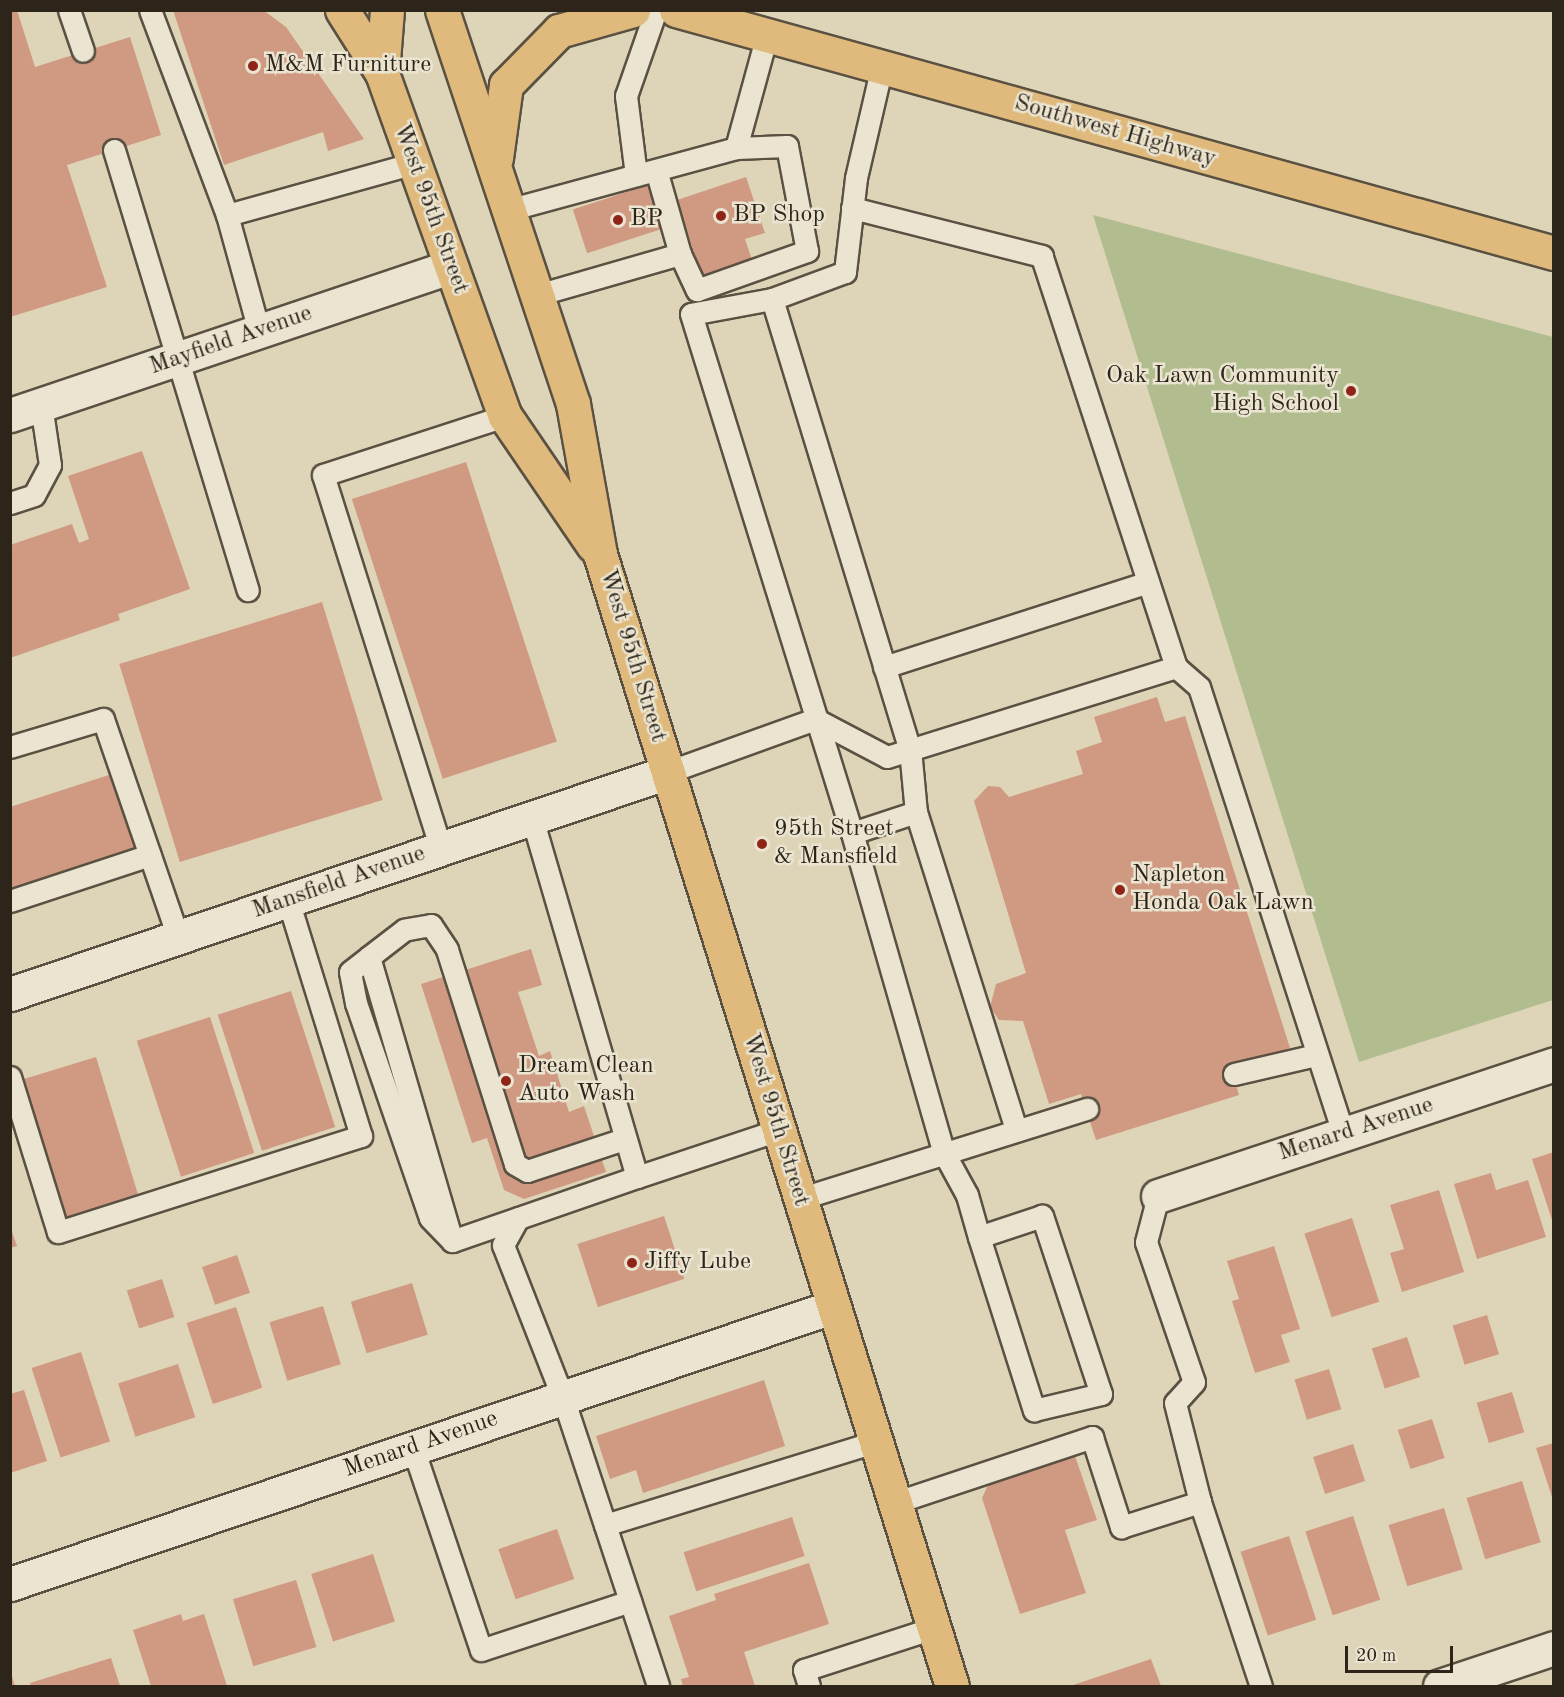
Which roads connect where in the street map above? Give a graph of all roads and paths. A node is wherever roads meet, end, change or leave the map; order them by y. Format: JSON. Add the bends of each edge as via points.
{"nodes":[{"id":1,"x":69,"y":10,"type":"edge"},
{"id":2,"x":150,"y":10,"type":"edge"},
{"id":3,"x":342,"y":10,"type":"edge"},
{"id":4,"x":387,"y":10,"type":"edge"},
{"id":5,"x":442,"y":10,"type":"edge"},
{"id":6,"x":633,"y":10,"type":"edge"},
{"id":7,"x":656,"y":10,"type":"edge"},
{"id":8,"x":690,"y":13,"type":"edge"},
{"id":9,"x":766,"y":35,"type":"junction"},
{"id":10,"x":83,"y":51,"type":"dead end"},
{"id":11,"x":882,"y":66,"type":"junction"},
{"id":12,"x":382,"y":74,"type":"junction"},
{"id":13,"x":736,"y":148,"type":"junction"},
{"id":14,"x":114,"y":150,"type":"dead end"},
{"id":15,"x":414,"y":163,"type":"junction"},
{"id":16,"x":495,"y":169,"type":"junction"},
{"id":17,"x":646,"y":172,"type":"junction"},
{"id":18,"x":852,"y":208,"type":"junction"},
{"id":19,"x":508,"y":210,"type":"junction"},
{"id":20,"x":227,"y":215,"type":"junction"},
{"id":21,"x":1554,"y":253,"type":"edge"},
{"id":22,"x":680,"y":254,"type":"junction"},
{"id":23,"x":451,"y":267,"type":"junction"},
{"id":24,"x":537,"y":295,"type":"junction"},
{"id":25,"x":772,"y":299,"type":"junction"},
{"id":26,"x":259,"y":331,"type":"junction"},
{"id":27,"x":180,"y":358,"type":"junction"},
{"id":28,"x":26,"y":410,"type":"edge"},
{"id":29,"x":505,"y":416,"type":"junction"},
{"id":30,"x":10,"y":503,"type":"edge"},
{"id":31,"x":600,"y":554,"type":"junction"},
{"id":32,"x":1148,"y":582,"type":"junction"},
{"id":33,"x":248,"y":590,"type":"dead end"},
{"id":34,"x":884,"y":667,"type":"junction"},
{"id":35,"x":1176,"y":667,"type":"junction"},
{"id":36,"x":815,"y":719,"type":"junction"},
{"id":37,"x":10,"y":747,"type":"edge"},
{"id":38,"x":910,"y":749,"type":"junction"},
{"id":39,"x":668,"y":772,"type":"junction"},
{"id":40,"x":916,"y":812,"type":"junction"},
{"id":41,"x":532,"y":818,"type":"junction"},
{"id":42,"x":852,"y":833,"type":"junction"},
{"id":43,"x":441,"y":849,"type":"junction"},
{"id":44,"x":150,"y":855,"type":"junction"},
{"id":45,"x":288,"y":900,"type":"junction"},
{"id":46,"x":10,"y":901,"type":"edge"},
{"id":47,"x":178,"y":937,"type":"junction"},
{"id":48,"x":10,"y":994,"type":"edge"},
{"id":49,"x":1316,"y":1054,"type":"junction"},
{"id":50,"x":1554,"y":1064,"type":"edge"},
{"id":51,"x":1234,"y":1074,"type":"dead end"},
{"id":52,"x":10,"y":1077,"type":"edge"},
{"id":53,"x":1087,"y":1109,"type":"dead end"},
{"id":54,"x":1016,"y":1129,"type":"junction"},
{"id":55,"x":778,"y":1130,"type":"junction"},
{"id":56,"x":1343,"y":1134,"type":"junction"},
{"id":57,"x":624,"y":1139,"type":"junction"},
{"id":58,"x":944,"y":1153,"type":"junction"},
{"id":59,"x":637,"y":1177,"type":"junction"},
{"id":60,"x":1158,"y":1196,"type":"joint"},
{"id":61,"x":799,"y":1199,"type":"junction"},
{"id":62,"x":518,"y":1218,"type":"junction"},
{"id":63,"x":979,"y":1237,"type":"junction"},
{"id":64,"x":832,"y":1307,"type":"junction"},
{"id":65,"x":563,"y":1398,"type":"junction"},
{"id":66,"x":875,"y":1442,"type":"junction"},
{"id":67,"x":413,"y":1448,"type":"junction"},
{"id":68,"x":1200,"y":1502,"type":"junction"},
{"id":69,"x":894,"y":1503,"type":"junction"},
{"id":70,"x":605,"y":1525,"type":"junction"},
{"id":71,"x":10,"y":1584,"type":"edge"},
{"id":72,"x":630,"y":1601,"type":"junction"},
{"id":73,"x":933,"y":1628,"type":"junction"},
{"id":74,"x":1554,"y":1648,"type":"edge"},
{"id":75,"x":658,"y":1686,"type":"edge"},
{"id":76,"x":809,"y":1686,"type":"edge"},
{"id":77,"x":952,"y":1686,"type":"edge"},
{"id":78,"x":1262,"y":1686,"type":"edge"},
{"id":79,"x":1440,"y":1686,"type":"edge"}],
"edges":[{"from":1,"to":10,"type":"lane"},
{"from":2,"to":20,"type":"lane"},
{"from":3,"to":12,"type":"main road"},
{"from":4,"to":12,"type":"main road","name":"West 95th Street"},
{"from":5,"to":16,"type":"main road","name":"West 95th Street"},
{"from":6,"to":16,"type":"main road","via":[[559,31],[506,85]]},
{"from":7,"to":17,"type":"lane","via":[[626,96]]},
{"from":8,"to":9,"type":"main road","name":"Southwest Highway"},
{"from":9,"to":11,"type":"main road","name":"Southwest Highway"},
{"from":9,"to":13,"type":"lane"},
{"from":11,"to":18,"type":"lane"},
{"from":11,"to":21,"type":"main road","name":"Southwest Highway"},
{"from":12,"to":15,"type":"main road","name":"West 95th Street"},
{"from":13,"to":17,"type":"lane"},
{"from":13,"to":22,"type":"lane","via":[[787,146],[807,251],[697,290]]},
{"from":14,"to":27,"type":"lane"},
{"from":15,"to":20,"type":"lane"},
{"from":15,"to":23,"type":"main road","name":"West 95th Street"},
{"from":16,"to":19,"type":"main road","name":"West 95th Street"},
{"from":17,"to":19,"type":"lane"},
{"from":17,"to":22,"type":"lane"},
{"from":18,"to":25,"type":"lane","via":[[845,272]]},
{"from":18,"to":32,"type":"lane","via":[[1042,256]]},
{"from":19,"to":24,"type":"main road","name":"West 95th Street"},
{"from":20,"to":26,"type":"lane"},
{"from":22,"to":24,"type":"lane"},
{"from":23,"to":26,"type":"street","name":"Mayfield Avenue"},
{"from":23,"to":29,"type":"main road","name":"West 95th Street"},
{"from":24,"to":31,"type":"main road","name":"West 95th Street","via":[[573,404]]},
{"from":25,"to":34,"type":"lane"},
{"from":25,"to":36,"type":"lane","via":[[691,314]]},
{"from":26,"to":27,"type":"street","name":"Mayfield Avenue"},
{"from":27,"to":28,"type":"street","name":"Mayfield Avenue"},
{"from":27,"to":33,"type":"lane"},
{"from":28,"to":30,"type":"lane","via":[[50,465],[34,495]]},
{"from":29,"to":31,"type":"main road","name":"West 95th Street"},
{"from":29,"to":43,"type":"lane","via":[[323,475]]},
{"from":31,"to":39,"type":"main road","name":"West 95th Street"},
{"from":32,"to":34,"type":"lane"},
{"from":32,"to":35,"type":"lane"},
{"from":34,"to":38,"type":"lane"},
{"from":35,"to":38,"type":"lane"},
{"from":35,"to":49,"type":"lane","via":[[1198,687]]},
{"from":36,"to":38,"type":"lane","via":[[887,757]]},
{"from":36,"to":39,"type":"lane"},
{"from":36,"to":42,"type":"lane"},
{"from":37,"to":44,"type":"lane","via":[[104,719]]},
{"from":38,"to":40,"type":"lane"},
{"from":39,"to":41,"type":"street","name":"Mansfield Avenue"},
{"from":39,"to":55,"type":"main road","name":"West 95th Street"},
{"from":40,"to":42,"type":"lane"},
{"from":40,"to":54,"type":"lane"},
{"from":41,"to":43,"type":"street","name":"Mansfield Avenue"},
{"from":41,"to":57,"type":"lane"},
{"from":42,"to":58,"type":"lane"},
{"from":43,"to":45,"type":"street","name":"Mansfield Avenue"},
{"from":44,"to":46,"type":"lane"},
{"from":44,"to":47,"type":"lane"},
{"from":45,"to":47,"type":"street","name":"Mansfield Avenue"},
{"from":45,"to":52,"type":"lane","via":[[361,1136],[58,1232]]},
{"from":47,"to":48,"type":"street","name":"Mansfield Avenue"},
{"from":49,"to":51,"type":"lane"},
{"from":49,"to":56,"type":"lane"},
{"from":50,"to":56,"type":"street","name":"Menard Avenue"},
{"from":53,"to":54,"type":"lane"},
{"from":54,"to":58,"type":"lane"},
{"from":55,"to":59,"type":"lane"},
{"from":55,"to":61,"type":"main road","name":"West 95th Street"},
{"from":56,"to":60,"type":"street","name":"Menard Avenue"},
{"from":57,"to":59,"type":"lane"},
{"from":57,"to":62,"type":"lane","via":[[527,1171],[515,1164],[447,949],[431,926],[404,930],[369,957],[452,1241]]},
{"from":58,"to":61,"type":"lane"},
{"from":58,"to":63,"type":"lane","via":[[967,1195]]},
{"from":59,"to":62,"type":"lane"},
{"from":60,"to":68,"type":"lane","via":[[1146,1242],[1194,1382],[1175,1403]]},
{"from":61,"to":64,"type":"main road","name":"West 95th Street"},
{"from":62,"to":65,"type":"lane","via":[[503,1245]]},
{"from":63,"to":63,"type":"lane","via":[[1034,1410],[1101,1394],[1042,1216]]},
{"from":64,"to":65,"type":"street","name":"Menard Avenue"},
{"from":64,"to":66,"type":"main road","name":"West 95th Street"},
{"from":65,"to":67,"type":"street","name":"Menard Avenue"},
{"from":65,"to":70,"type":"lane"},
{"from":66,"to":69,"type":"main road","name":"West 95th Street"},
{"from":66,"to":70,"type":"lane"},
{"from":67,"to":71,"type":"street","name":"Menard Avenue"},
{"from":67,"to":72,"type":"lane","via":[[481,1650]]},
{"from":68,"to":69,"type":"lane","via":[[1121,1527],[1092,1437]]},
{"from":68,"to":78,"type":"lane"},
{"from":69,"to":73,"type":"main road","name":"West 95th Street"},
{"from":70,"to":72,"type":"lane"},
{"from":72,"to":75,"type":"lane"},
{"from":73,"to":76,"type":"lane","via":[[804,1670]]},
{"from":73,"to":77,"type":"main road","name":"West 95th Street"},
{"from":74,"to":79,"type":"street"}]}
